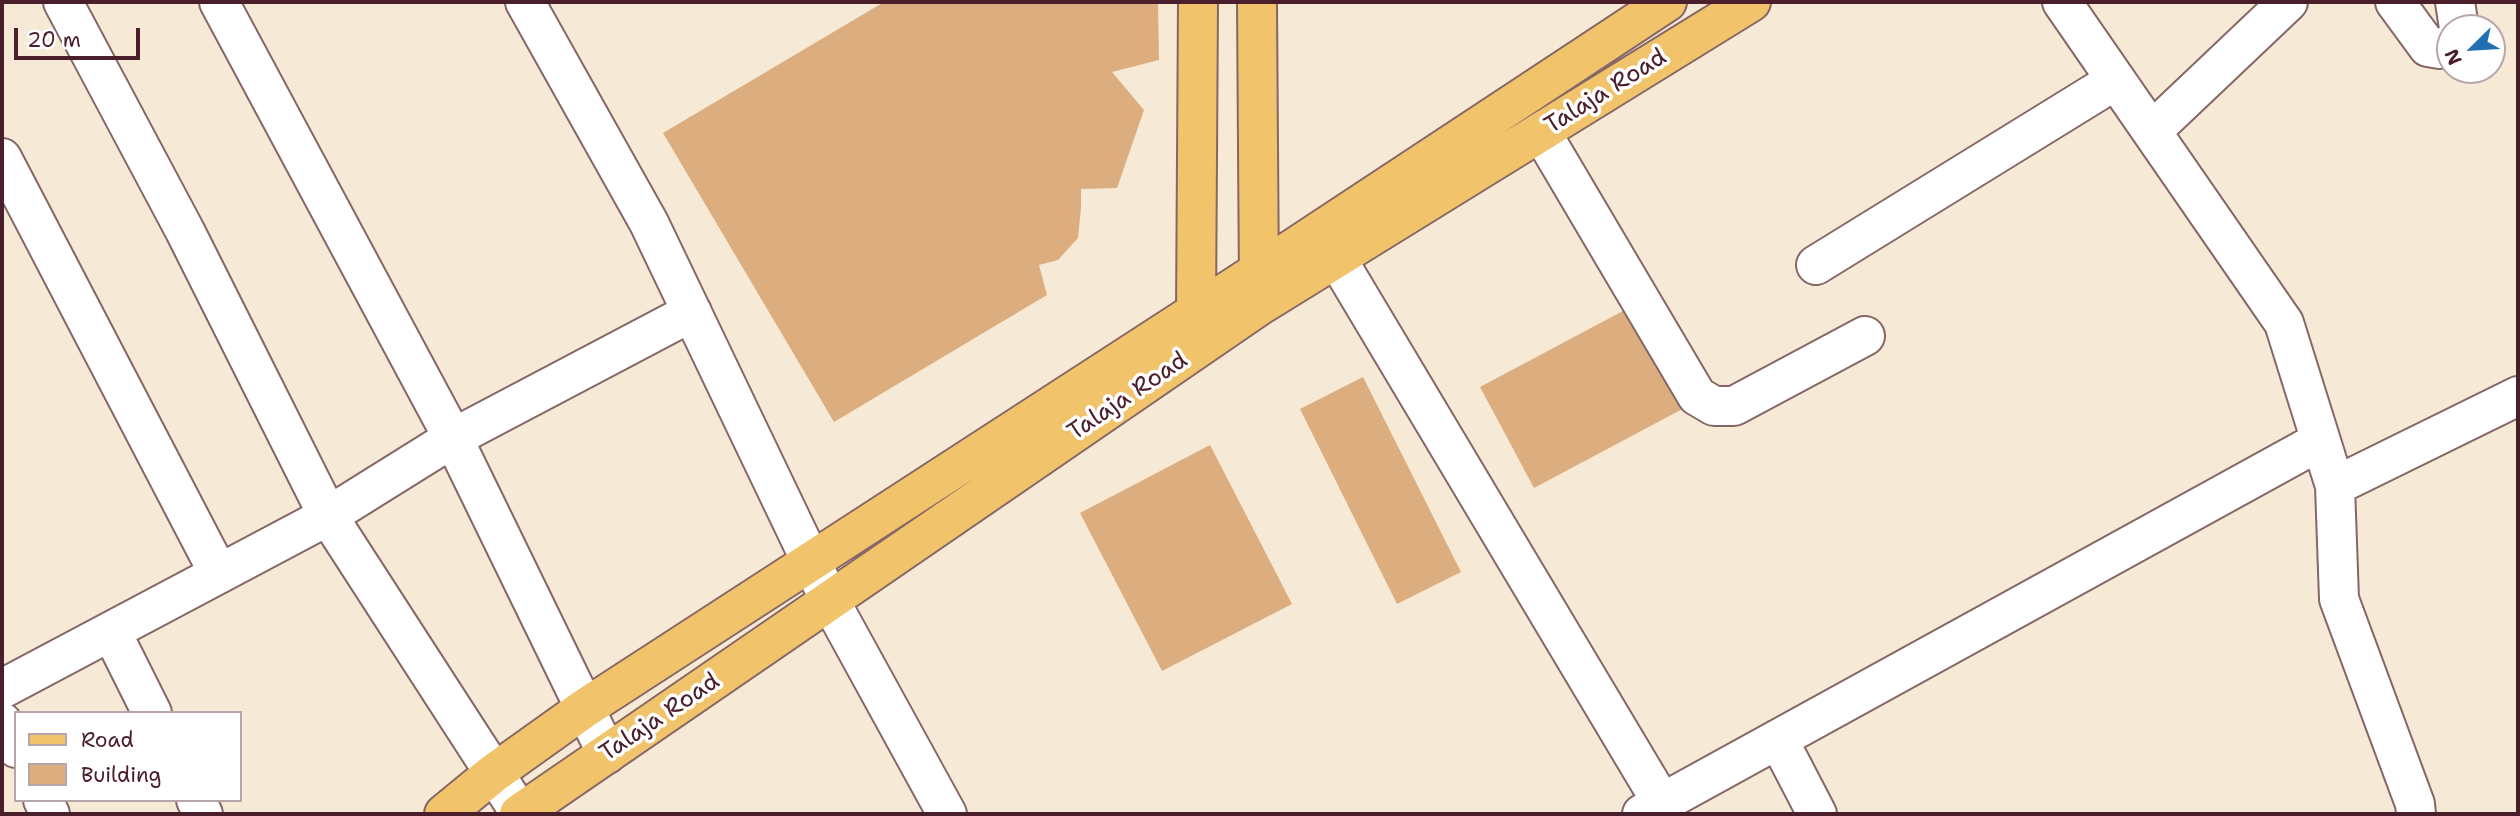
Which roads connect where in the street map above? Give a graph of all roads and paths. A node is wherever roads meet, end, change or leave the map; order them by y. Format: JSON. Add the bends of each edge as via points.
{"nodes":[{"id":1,"x":63,"y":2,"type":"edge"},
{"id":2,"x":219,"y":2,"type":"edge"},
{"id":3,"x":525,"y":2,"type":"edge"},
{"id":4,"x":1198,"y":2,"type":"edge"},
{"id":5,"x":1257,"y":2,"type":"edge"},
{"id":6,"x":1667,"y":2,"type":"edge"},
{"id":7,"x":1751,"y":2,"type":"edge"},
{"id":8,"x":2062,"y":2,"type":"edge"},
{"id":9,"x":2288,"y":2,"type":"edge"},
{"id":10,"x":2395,"y":2,"type":"edge"},
{"id":11,"x":2436,"y":48,"type":"edge"},
{"id":12,"x":2116,"y":80,"type":"junction"},
{"id":13,"x":2152,"y":131,"type":"junction"},
{"id":14,"x":1541,"y":132,"type":"junction"},
{"id":15,"x":2,"y":158,"type":"edge"},
{"id":16,"x":1337,"y":259,"type":"junction"},
{"id":17,"x":1816,"y":265,"type":"dead end"},
{"id":18,"x":1259,"y":289,"type":"junction"},
{"id":19,"x":692,"y":312,"type":"junction"},
{"id":20,"x":1199,"y":329,"type":"junction"},
{"id":21,"x":1865,"y":336,"type":"dead end"},
{"id":22,"x":2518,"y":396,"type":"edge"},
{"id":23,"x":453,"y":438,"type":"junction"},
{"id":24,"x":2320,"y":441,"type":"junction"},
{"id":25,"x":2335,"y":486,"type":"junction"},
{"id":26,"x":328,"y":516,"type":"junction"},
{"id":27,"x":811,"y":562,"type":"junction"},
{"id":28,"x":219,"y":574,"type":"junction"},
{"id":29,"x":830,"y":601,"type":"junction"},
{"id":30,"x":111,"y":631,"type":"junction"},
{"id":31,"x":2,"y":689,"type":"edge"},
{"id":32,"x":585,"y":708,"type":"junction"},
{"id":33,"x":151,"y":711,"type":"edge"},
{"id":34,"x":2,"y":722,"type":"edge"},
{"id":35,"x":1778,"y":739,"type":"junction"},
{"id":36,"x":14,"y":744,"type":"edge"},
{"id":37,"x":607,"y":754,"type":"junction"},
{"id":38,"x":494,"y":773,"type":"junction"},
{"id":39,"x":1652,"y":809,"type":"edge"},
{"id":40,"x":444,"y":814,"type":"edge"},
{"id":41,"x":520,"y":814,"type":"edge"},
{"id":42,"x":947,"y":814,"type":"edge"},
{"id":43,"x":1817,"y":814,"type":"edge"},
{"id":44,"x":2416,"y":814,"type":"edge"}],
"edges":[{"from":1,"to":26,"type":"street"},
{"from":2,"to":23,"type":"street"},
{"from":3,"to":19,"type":"street","via":[[649,223]]},
{"from":4,"to":20,"type":"main road"},
{"from":5,"to":18,"type":"main road"},
{"from":6,"to":18,"type":"main road","name":"Talaja Road"},
{"from":7,"to":14,"type":"main road","name":"Talaja Road"},
{"from":8,"to":12,"type":"street"},
{"from":9,"to":13,"type":"street"},
{"from":10,"to":11,"type":"street","via":[[2428,47]]},
{"from":12,"to":13,"type":"street"},
{"from":12,"to":17,"type":"street"},
{"from":13,"to":24,"type":"street","via":[[2284,323]]},
{"from":14,"to":16,"type":"main road","name":"Talaja Road"},
{"from":14,"to":21,"type":"street","via":[[1697,396],[1714,406],[1734,406]]},
{"from":15,"to":28,"type":"street"},
{"from":16,"to":18,"type":"main road","name":"Talaja Road"},
{"from":16,"to":39,"type":"street"},
{"from":18,"to":20,"type":"main road","name":"Talaja Road"},
{"from":19,"to":23,"type":"street"},
{"from":19,"to":27,"type":"street"},
{"from":20,"to":27,"type":"main road","name":"Talaja Road"},
{"from":20,"to":29,"type":"main road","name":"Talaja Road"},
{"from":22,"to":25,"type":"street"},
{"from":23,"to":26,"type":"street"},
{"from":23,"to":32,"type":"street"},
{"from":24,"to":25,"type":"street"},
{"from":24,"to":35,"type":"street"},
{"from":25,"to":44,"type":"street","via":[[2339,599]]},
{"from":26,"to":28,"type":"street"},
{"from":26,"to":38,"type":"street"},
{"from":27,"to":29,"type":"street"},
{"from":27,"to":32,"type":"main road","name":"Talaja Road"},
{"from":28,"to":30,"type":"street"},
{"from":29,"to":37,"type":"main road","name":"Talaja Road"},
{"from":29,"to":42,"type":"street"},
{"from":30,"to":31,"type":"street"},
{"from":30,"to":33,"type":"street"},
{"from":32,"to":37,"type":"street"},
{"from":32,"to":38,"type":"main road","name":"Talaja Road"},
{"from":34,"to":36,"type":"street"},
{"from":35,"to":39,"type":"street"},
{"from":35,"to":43,"type":"street"},
{"from":37,"to":41,"type":"main road","name":"Talaja Road"},
{"from":38,"to":40,"type":"main road","name":"Talaja Road"},
{"from":38,"to":41,"type":"street"}]}
